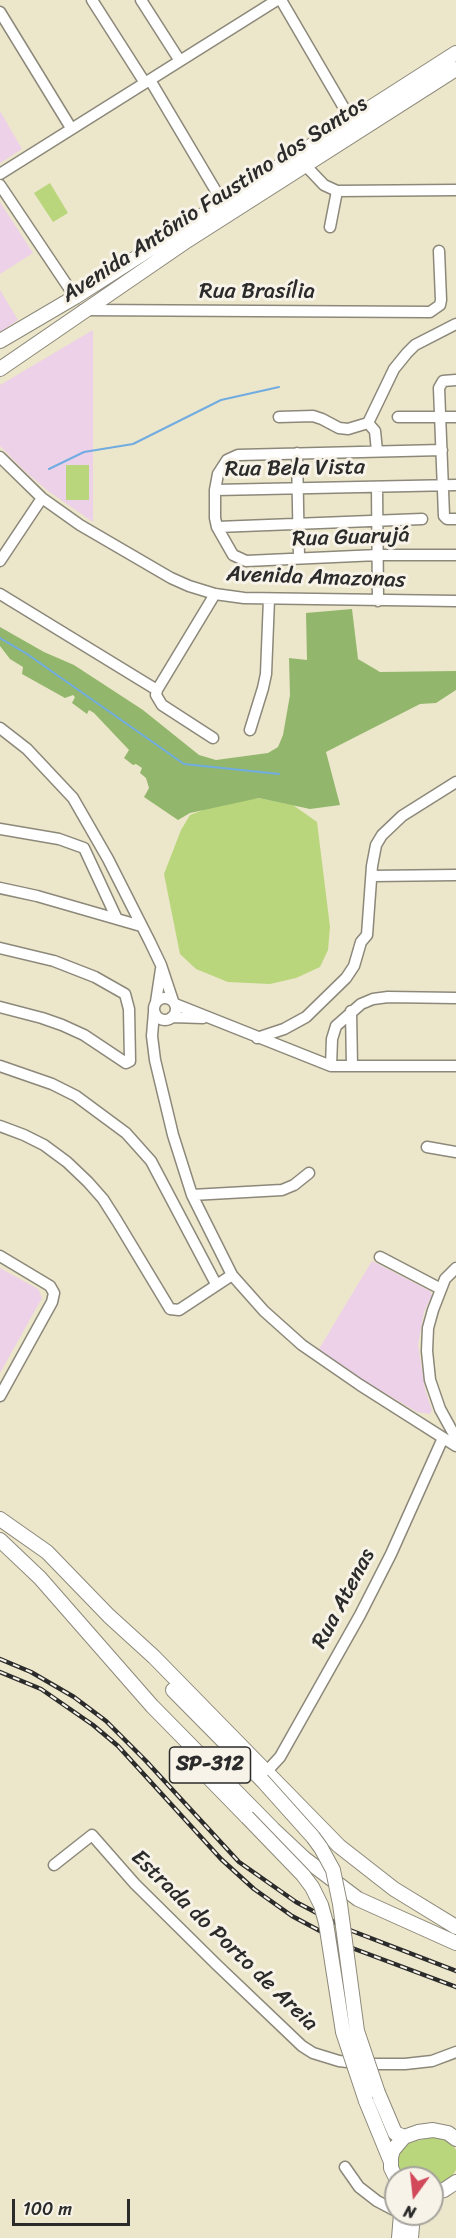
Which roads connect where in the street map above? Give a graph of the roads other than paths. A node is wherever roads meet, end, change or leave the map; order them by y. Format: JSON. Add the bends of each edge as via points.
{"nodes":[{"id":1,"x":92,"y":0,"type":"edge"},
{"id":2,"x":141,"y":0,"type":"edge"},
{"id":3,"x":279,"y":0,"type":"edge"},
{"id":4,"x":0,"y":12,"type":"edge"},
{"id":5,"x":456,"y":53,"type":"edge"},
{"id":6,"x":180,"y":61,"type":"junction"},
{"id":7,"x":456,"y":69,"type":"edge"},
{"id":8,"x":147,"y":82,"type":"junction"},
{"id":9,"x":351,"y":120,"type":"junction"},
{"id":10,"x":71,"y":128,"type":"junction"},
{"id":11,"x":305,"y":165,"type":"junction"},
{"id":12,"x":0,"y":174,"type":"edge"},
{"id":13,"x":0,"y":185,"type":"edge"},
{"id":14,"x":456,"y":190,"type":"edge"},
{"id":15,"x":337,"y":191,"type":"junction"},
{"id":16,"x":223,"y":203,"type":"junction"},
{"id":17,"x":330,"y":227,"type":"dead end"},
{"id":18,"x":439,"y":251,"type":"dead end"},
{"id":19,"x":75,"y":297,"type":"junction"},
{"id":20,"x":83,"y":310,"type":"junction"},
{"id":21,"x":456,"y":324,"type":"edge"},
{"id":22,"x":0,"y":341,"type":"edge"},
{"id":23,"x":0,"y":369,"type":"edge"},
{"id":24,"x":452,"y":380,"type":"edge"},
{"id":25,"x":279,"y":417,"type":"dead end"},
{"id":26,"x":398,"y":417,"type":"dead end"},
{"id":27,"x":440,"y":417,"type":"junction"},
{"id":28,"x":456,"y":417,"type":"edge"},
{"id":29,"x":370,"y":420,"type":"junction"},
{"id":30,"x":442,"y":450,"type":"junction"},
{"id":31,"x":379,"y":451,"type":"junction"},
{"id":32,"x":297,"y":453,"type":"junction"},
{"id":33,"x":0,"y":457,"type":"edge"},
{"id":34,"x":450,"y":485,"type":"edge"},
{"id":35,"x":377,"y":488,"type":"junction"},
{"id":36,"x":299,"y":489,"type":"junction"},
{"id":37,"x":214,"y":490,"type":"junction"},
{"id":38,"x":42,"y":498,"type":"junction"},
{"id":39,"x":423,"y":519,"type":"dead end"},
{"id":40,"x":451,"y":519,"type":"edge"},
{"id":41,"x":379,"y":522,"type":"junction"},
{"id":42,"x":299,"y":524,"type":"junction"},
{"id":43,"x":217,"y":527,"type":"junction"},
{"id":44,"x":378,"y":555,"type":"junction"},
{"id":45,"x":456,"y":555,"type":"edge"},
{"id":46,"x":299,"y":558,"type":"junction"},
{"id":47,"x":0,"y":561,"type":"edge"},
{"id":48,"x":0,"y":594,"type":"edge"},
{"id":49,"x":214,"y":594,"type":"junction"},
{"id":50,"x":269,"y":599,"type":"junction"},
{"id":51,"x":378,"y":601,"type":"junction"},
{"id":52,"x":456,"y":601,"type":"edge"},
{"id":53,"x":157,"y":690,"type":"junction"},
{"id":54,"x":0,"y":728,"type":"edge"},
{"id":55,"x":250,"y":730,"type":"dead end"},
{"id":56,"x":213,"y":738,"type":"dead end"},
{"id":57,"x":456,"y":782,"type":"edge"},
{"id":58,"x":0,"y":829,"type":"edge"},
{"id":59,"x":456,"y":875,"type":"edge"},
{"id":60,"x":372,"y":876,"type":"junction"},
{"id":61,"x":0,"y":888,"type":"edge"},
{"id":62,"x":117,"y":919,"type":"junction"},
{"id":63,"x":141,"y":926,"type":"junction"},
{"id":64,"x":0,"y":948,"type":"edge"},
{"id":65,"x":161,"y":965,"type":"junction"},
{"id":66,"x":456,"y":998,"type":"edge"},
{"id":67,"x":174,"y":1003,"type":"junction"},
{"id":68,"x":0,"y":1007,"type":"edge"},
{"id":69,"x":155,"y":1007,"type":"junction"},
{"id":70,"x":351,"y":1011,"type":"junction"},
{"id":71,"x":206,"y":1018,"type":"junction"},
{"id":72,"x":169,"y":1019,"type":"junction"},
{"id":73,"x":257,"y":1038,"type":"junction"},
{"id":74,"x":153,"y":1043,"type":"junction"},
{"id":75,"x":0,"y":1066,"type":"edge"},
{"id":76,"x":331,"y":1066,"type":"junction"},
{"id":77,"x":352,"y":1066,"type":"junction"},
{"id":78,"x":456,"y":1066,"type":"edge"},
{"id":79,"x":0,"y":1126,"type":"edge"},
{"id":80,"x":427,"y":1147,"type":"dead end"},
{"id":81,"x":456,"y":1152,"type":"edge"},
{"id":82,"x":309,"y":1173,"type":"dead end"},
{"id":83,"x":192,"y":1195,"type":"junction"},
{"id":84,"x":0,"y":1256,"type":"edge"},
{"id":85,"x":380,"y":1257,"type":"dead end"},
{"id":86,"x":456,"y":1268,"type":"edge"},
{"id":87,"x":232,"y":1275,"type":"junction"},
{"id":88,"x":216,"y":1284,"type":"junction"},
{"id":89,"x":441,"y":1289,"type":"junction"},
{"id":90,"x":0,"y":1396,"type":"edge"},
{"id":91,"x":440,"y":1409,"type":"junction"},
{"id":92,"x":427,"y":1429,"type":"junction"},
{"id":93,"x":443,"y":1438,"type":"junction"},
{"id":94,"x":456,"y":1438,"type":"edge"},
{"id":95,"x":456,"y":1446,"type":"edge"},
{"id":96,"x":0,"y":1519,"type":"edge"},
{"id":97,"x":0,"y":1540,"type":"edge"},
{"id":98,"x":152,"y":1706,"type":"junction"},
{"id":99,"x":264,"y":1776,"type":"junction"},
{"id":100,"x":54,"y":1864,"type":"dead end"},
{"id":101,"x":456,"y":1927,"type":"edge"},
{"id":102,"x":456,"y":1943,"type":"edge"},
{"id":103,"x":456,"y":2052,"type":"edge"},
{"id":104,"x":404,"y":2137,"type":"junction"},
{"id":105,"x":456,"y":2137,"type":"edge"},
{"id":106,"x":391,"y":2162,"type":"junction"},
{"id":107,"x":391,"y":2166,"type":"edge"},
{"id":108,"x":345,"y":2168,"type":"dead end"},
{"id":109,"x":384,"y":2205,"type":"edge"}],
"edges":[{"from":1,"to":8,"type":"street"},
{"from":2,"to":6,"type":"street"},
{"from":3,"to":6,"type":"street"},
{"from":3,"to":9,"type":"street"},
{"from":4,"to":10,"type":"street"},
{"from":5,"to":9,"type":"main road","name":"Avenida Antônio Faustino dos Santos"},
{"from":6,"to":8,"type":"street"},
{"from":7,"to":11,"type":"main road","name":"Avenida Antônio Faustino dos Santos"},
{"from":8,"to":10,"type":"street"},
{"from":8,"to":16,"type":"street"},
{"from":9,"to":16,"type":"main road","name":"Avenida Antônio Faustino dos Santos"},
{"from":10,"to":12,"type":"street"},
{"from":11,"to":15,"type":"street","via":[[324,185]]},
{"from":11,"to":20,"type":"main road","name":"Avenida Antônio Faustino dos Santos"},
{"from":13,"to":19,"type":"street"},
{"from":14,"to":15,"type":"street"},
{"from":15,"to":17,"type":"street"},
{"from":16,"to":19,"type":"main road","name":"Avenida Antônio Faustino dos Santos"},
{"from":18,"to":20,"type":"street","name":"Rua Brasília","via":[[441,300],[430,312]]},
{"from":19,"to":22,"type":"main road","name":"Avenida Antônio Faustino dos Santos"},
{"from":20,"to":23,"type":"main road","name":"Avenida Antônio Faustino dos Santos"},
{"from":21,"to":29,"type":"street","via":[[407,353],[394,369]]},
{"from":24,"to":27,"type":"street","via":[[443,381],[440,386]]},
{"from":25,"to":29,"type":"street","via":[[313,416],[339,429]]},
{"from":26,"to":27,"type":"street"},
{"from":27,"to":28,"type":"street"},
{"from":27,"to":30,"type":"street"},
{"from":29,"to":31,"type":"street"},
{"from":30,"to":31,"type":"street"},
{"from":30,"to":34,"type":"street"},
{"from":31,"to":32,"type":"street"},
{"from":32,"to":36,"type":"street"},
{"from":32,"to":37,"type":"street","via":[[238,455],[223,464]]},
{"from":33,"to":38,"type":"street","name":"Avenida Amazonas"},
{"from":34,"to":35,"type":"street","name":"Rua Bela Vista"},
{"from":34,"to":40,"type":"street","via":[[444,516]]},
{"from":35,"to":36,"type":"street","name":"Rua Bela Vista"},
{"from":35,"to":41,"type":"street"},
{"from":36,"to":37,"type":"street","name":"Rua Bela Vista"},
{"from":36,"to":42,"type":"street"},
{"from":37,"to":43,"type":"street"},
{"from":38,"to":47,"type":"street"},
{"from":38,"to":49,"type":"street","name":"Avenida Amazonas","via":[[171,578]]},
{"from":39,"to":41,"type":"street"},
{"from":41,"to":42,"type":"street"},
{"from":41,"to":44,"type":"street"},
{"from":42,"to":43,"type":"street"},
{"from":42,"to":46,"type":"street"},
{"from":43,"to":46,"type":"street","name":"Rua Guarujá","via":[[233,555],[246,561]]},
{"from":44,"to":45,"type":"street","name":"Rua Guarujá"},
{"from":44,"to":46,"type":"street","name":"Rua Guarujá"},
{"from":44,"to":51,"type":"street"},
{"from":48,"to":53,"type":"street"},
{"from":49,"to":50,"type":"street","name":"Avenida Amazonas"},
{"from":49,"to":53,"type":"street"},
{"from":50,"to":51,"type":"street","name":"Avenida Amazonas"},
{"from":50,"to":55,"type":"street","via":[[266,674]]},
{"from":51,"to":52,"type":"street","name":"Avenida Amazonas"},
{"from":53,"to":56,"type":"street","via":[[162,705]]},
{"from":54,"to":63,"type":"street","via":[[27,749],[73,798]]},
{"from":57,"to":60,"type":"street","via":[[402,816],[382,835],[376,845]]},
{"from":58,"to":62,"type":"street","via":[[59,839],[84,848]]},
{"from":59,"to":60,"type":"street"},
{"from":60,"to":73,"type":"street","via":[[368,935],[361,942],[346,978],[306,1017]]},
{"from":61,"to":62,"type":"street"},
{"from":62,"to":63,"type":"street"},
{"from":63,"to":65,"type":"street"},
{"from":64,"to":68,"type":"street","via":[[95,976],[125,994],[129,1009],[129,1063],[62,1025]]},
{"from":65,"to":67,"type":"street"},
{"from":65,"to":69,"type":"street"},
{"from":66,"to":70,"type":"street","via":[[379,998]]},
{"from":67,"to":69,"type":"street","via":[[162,998]]},
{"from":67,"to":71,"type":"street"},
{"from":67,"to":72,"type":"street","via":[[176,1011]]},
{"from":69,"to":72,"type":"street","via":[[158,1018]]},
{"from":69,"to":74,"type":"street"},
{"from":70,"to":76,"type":"street","via":[[333,1032]]},
{"from":70,"to":77,"type":"street"},
{"from":71,"to":72,"type":"street"},
{"from":71,"to":73,"type":"street"},
{"from":72,"to":74,"type":"street"},
{"from":73,"to":76,"type":"street"},
{"from":74,"to":83,"type":"street","via":[[165,1109]]},
{"from":75,"to":88,"type":"street","via":[[76,1096],[126,1133],[156,1169]]},
{"from":76,"to":77,"type":"street"},
{"from":77,"to":78,"type":"street"},
{"from":79,"to":88,"type":"street","via":[[44,1146],[88,1182],[117,1221],[167,1307],[179,1310]]},
{"from":80,"to":81,"type":"street"},
{"from":82,"to":83,"type":"street","via":[[282,1190]]},
{"from":83,"to":87,"type":"street"},
{"from":84,"to":90,"type":"street","via":[[50,1286],[54,1293]]},
{"from":85,"to":89,"type":"street"},
{"from":86,"to":89,"type":"street"},
{"from":87,"to":88,"type":"street"},
{"from":87,"to":92,"type":"street","via":[[302,1345]]},
{"from":89,"to":91,"type":"street","via":[[428,1328],[427,1351],[430,1380]]},
{"from":91,"to":92,"type":"street"},
{"from":91,"to":94,"type":"street"},
{"from":92,"to":93,"type":"street"},
{"from":93,"to":95,"type":"street"},
{"from":93,"to":99,"type":"street","name":"Rua Atenas","via":[[360,1615],[280,1757]]},
{"from":96,"to":99,"type":"main road","via":[[47,1552],[109,1616],[150,1666]]},
{"from":97,"to":98,"type":"main road","number":"SP-312","via":[[40,1578]]},
{"from":98,"to":102,"type":"main road","number":"SP-312","via":[[273,1829],[331,1880],[385,1913]]},
{"from":98,"to":106,"type":"main road","bridge":true,"via":[[181,1746],[312,1887],[326,1923],[344,2032]]},
{"from":99,"to":101,"type":"main road","number":"SP-312","via":[[356,1861]]},
{"from":99,"to":104,"type":"main road","bridge":true,"via":[[313,1837],[333,1870],[357,2031],[395,2133]]},
{"from":100,"to":103,"type":"street","name":"Estrada do Porto de Areia","via":[[92,1835],[217,1965],[313,2053],[364,2064],[432,2061]]},
{"from":104,"to":105,"type":"main road","via":[[433,2130]]},
{"from":104,"to":106,"type":"main road","via":[[393,2150]]},
{"from":106,"to":107,"type":"main road"},
{"from":108,"to":109,"type":"street","via":[[360,2187]]}]}
